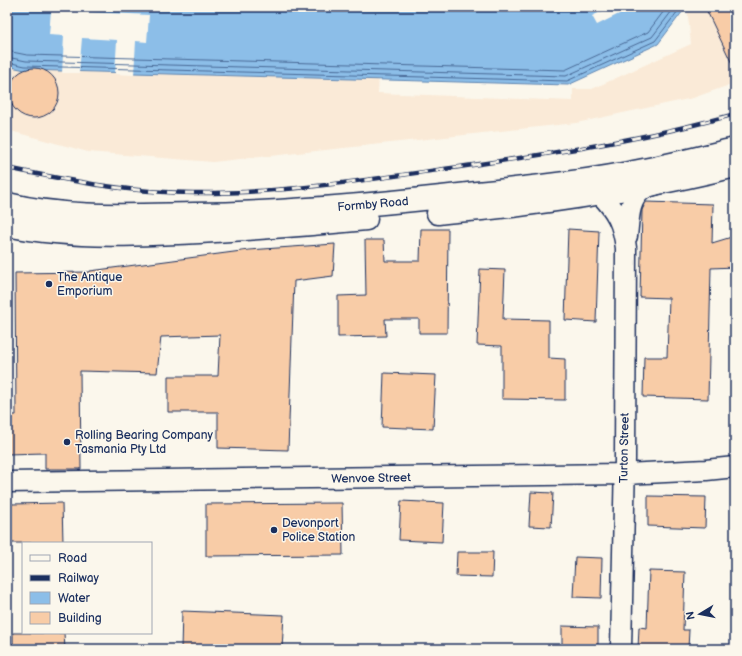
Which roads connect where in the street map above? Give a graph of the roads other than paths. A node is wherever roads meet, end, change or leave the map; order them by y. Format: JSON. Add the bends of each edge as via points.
{"nodes":[{"id":1,"x":735,"y":149,"type":"edge"},
{"id":2,"x":735,"y":166,"type":"edge"},
{"id":3,"x":657,"y":184,"type":"junction"},
{"id":4,"x":600,"y":194,"type":"junction"},
{"id":5,"x":7,"y":204,"type":"edge"},
{"id":6,"x":7,"y":225,"type":"edge"},
{"id":7,"x":626,"y":248,"type":"junction"},
{"id":8,"x":735,"y":467,"type":"edge"},
{"id":9,"x":625,"y":474,"type":"junction"},
{"id":10,"x":7,"y":482,"type":"edge"},
{"id":11,"x":621,"y":649,"type":"edge"}],
"edges":[{"from":1,"to":5,"type":"main road","name":"Formby Road","via":[[650,169],[570,182],[405,202],[250,213],[116,216],[57,212]]},
{"from":2,"to":3,"type":"main road","name":"Formby Road"},
{"from":3,"to":4,"type":"main road","name":"Formby Road"},
{"from":3,"to":7,"type":"street","name":"Turton Street","via":[[642,190],[632,203]]},
{"from":4,"to":6,"type":"main road","name":"Formby Road","via":[[525,204],[314,224],[164,234],[70,233]]},
{"from":4,"to":7,"type":"street","name":"Turton Street","via":[[619,218]]},
{"from":7,"to":9,"type":"street","name":"Turton Street"},
{"from":8,"to":9,"type":"street","name":"Wenvoe Street"},
{"from":9,"to":10,"type":"street","name":"Wenvoe Street"},
{"from":9,"to":11,"type":"street","name":"Turton Street"}]}
